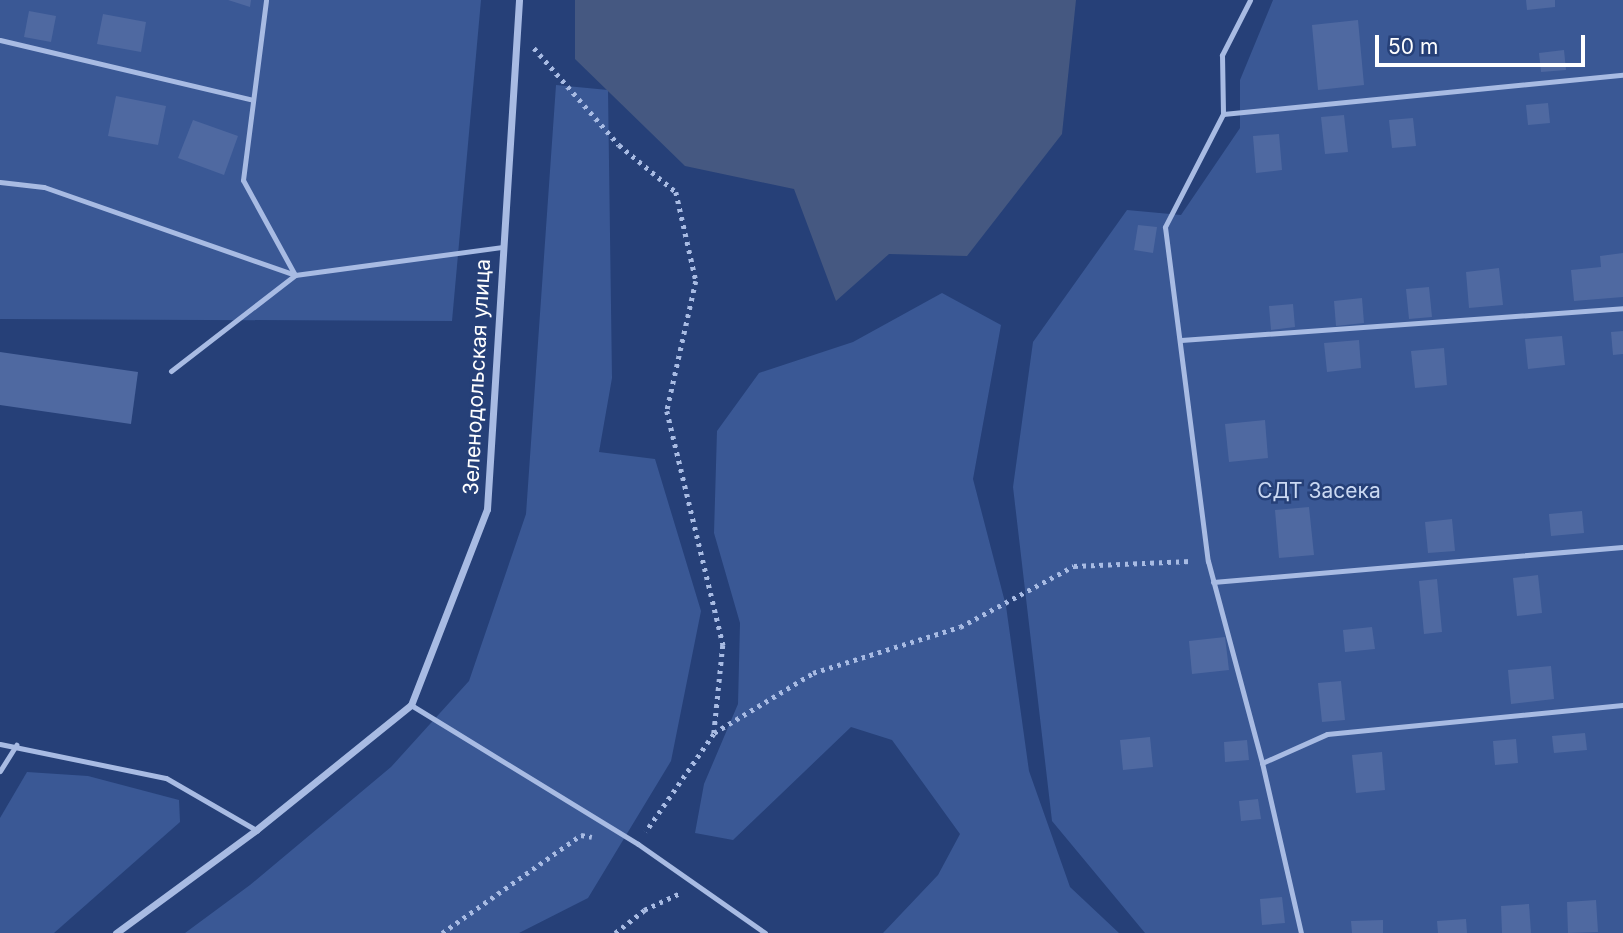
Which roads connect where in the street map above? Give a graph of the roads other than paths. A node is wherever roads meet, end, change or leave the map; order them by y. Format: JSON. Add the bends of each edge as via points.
{"nodes":[{"id":1,"x":266,"y":0,"type":"edge"},
{"id":2,"x":519,"y":0,"type":"edge"},
{"id":3,"x":1250,"y":0,"type":"edge"},
{"id":4,"x":0,"y":40,"type":"edge"},
{"id":5,"x":1623,"y":75,"type":"edge"},
{"id":6,"x":253,"y":100,"type":"junction"},
{"id":7,"x":1223,"y":114,"type":"junction"},
{"id":8,"x":0,"y":183,"type":"edge"},
{"id":9,"x":503,"y":247,"type":"junction"},
{"id":10,"x":295,"y":275,"type":"junction"},
{"id":11,"x":1623,"y":308,"type":"edge"},
{"id":12,"x":1181,"y":341,"type":"junction"},
{"id":13,"x":171,"y":371,"type":"dead end"},
{"id":14,"x":1623,"y":547,"type":"edge"},
{"id":15,"x":1213,"y":582,"type":"junction"},
{"id":16,"x":411,"y":705,"type":"junction"},
{"id":17,"x":1623,"y":705,"type":"edge"},
{"id":18,"x":0,"y":744,"type":"edge"},
{"id":19,"x":16,"y":746,"type":"junction"},
{"id":20,"x":1262,"y":763,"type":"junction"},
{"id":21,"x":0,"y":771,"type":"edge"},
{"id":22,"x":256,"y":830,"type":"junction"},
{"id":23,"x":116,"y":933,"type":"edge"},
{"id":24,"x":765,"y":933,"type":"edge"},
{"id":25,"x":1301,"y":933,"type":"edge"}],
"edges":[{"from":1,"to":6,"type":"lane"},
{"from":2,"to":9,"type":"street","name":"Зеленодольская улица"},
{"from":3,"to":7,"type":"lane","via":[[1222,55]]},
{"from":4,"to":6,"type":"lane"},
{"from":5,"to":7,"type":"lane"},
{"from":6,"to":10,"type":"lane","via":[[243,180]]},
{"from":7,"to":12,"type":"lane","via":[[1165,228]]},
{"from":8,"to":10,"type":"lane","via":[[44,187]]},
{"from":9,"to":10,"type":"lane"},
{"from":9,"to":16,"type":"street","name":"Зеленодольская улица","via":[[487,509]]},
{"from":10,"to":13,"type":"lane"},
{"from":11,"to":12,"type":"lane"},
{"from":12,"to":15,"type":"lane"},
{"from":14,"to":15,"type":"lane"},
{"from":15,"to":20,"type":"lane"},
{"from":16,"to":22,"type":"street","name":"Зеленодольская улица"},
{"from":16,"to":24,"type":"lane","via":[[638,844]]},
{"from":17,"to":20,"type":"lane","via":[[1327,734]]},
{"from":18,"to":19,"type":"lane"},
{"from":19,"to":21,"type":"lane"},
{"from":19,"to":22,"type":"lane","via":[[166,778]]},
{"from":20,"to":25,"type":"lane"},
{"from":22,"to":23,"type":"street","name":"Зеленодольская улица"}]}
